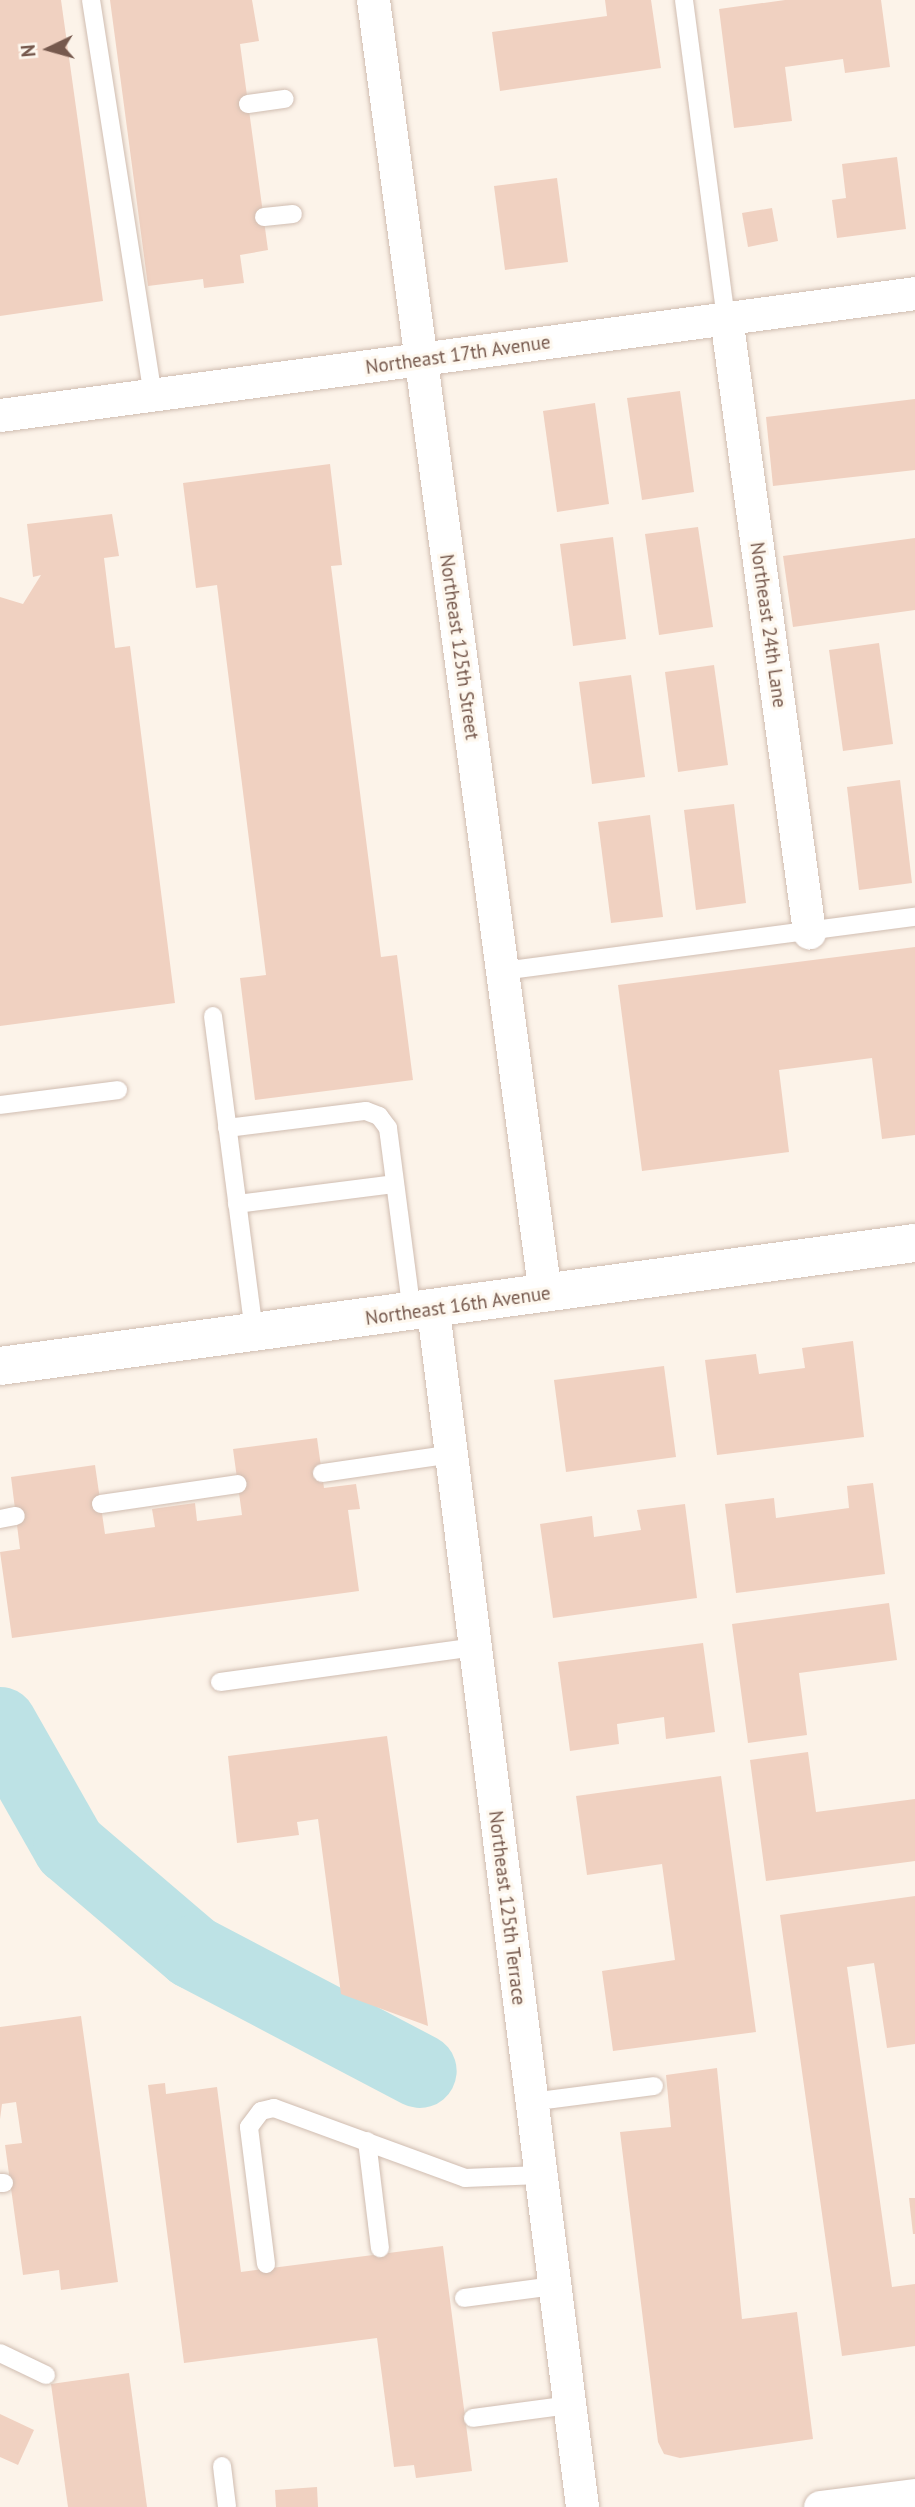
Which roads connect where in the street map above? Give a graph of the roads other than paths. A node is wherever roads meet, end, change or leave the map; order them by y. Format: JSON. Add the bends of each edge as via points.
{"nodes":[{"id":1,"x":92,"y":0,"type":"edge"},
{"id":2,"x":373,"y":0,"type":"edge"},
{"id":3,"x":684,"y":0,"type":"edge"},
{"id":4,"x":285,"y":99,"type":"dead end"},
{"id":5,"x":248,"y":104,"type":"dead end"},
{"id":6,"x":293,"y":214,"type":"dead end"},
{"id":7,"x":264,"y":217,"type":"dead end"},
{"id":8,"x":915,"y":293,"type":"edge"},
{"id":9,"x":726,"y":317,"type":"junction"},
{"id":10,"x":420,"y":362,"type":"junction"},
{"id":11,"x":153,"y":394,"type":"junction"},
{"id":12,"x":0,"y":415,"type":"edge"},
{"id":13,"x":915,"y":917,"type":"edge"},
{"id":14,"x":809,"y":932,"type":"junction"},
{"id":15,"x":503,"y":971,"type":"junction"},
{"id":16,"x":213,"y":1016,"type":"dead end"},
{"id":17,"x":118,"y":1090,"type":"dead end"},
{"id":18,"x":0,"y":1105,"type":"edge"},
{"id":19,"x":227,"y":1128,"type":"junction"},
{"id":20,"x":395,"y":1184,"type":"junction"},
{"id":21,"x":237,"y":1204,"type":"junction"},
{"id":22,"x":915,"y":1243,"type":"edge"},
{"id":23,"x":545,"y":1295,"type":"junction"},
{"id":24,"x":423,"y":1311,"type":"junction"},
{"id":25,"x":254,"y":1333,"type":"junction"},
{"id":26,"x":0,"y":1366,"type":"edge"},
{"id":27,"x":452,"y":1454,"type":"junction"},
{"id":28,"x":322,"y":1473,"type":"dead end"},
{"id":29,"x":238,"y":1484,"type":"dead end"},
{"id":30,"x":101,"y":1504,"type":"dead end"},
{"id":31,"x":475,"y":1647,"type":"junction"},
{"id":32,"x":220,"y":1682,"type":"dead end"},
{"id":33,"x":654,"y":2086,"type":"dead end"},
{"id":34,"x":531,"y":2102,"type":"junction"},
{"id":35,"x":368,"y":2141,"type":"junction"},
{"id":36,"x":540,"y":2175,"type":"junction"},
{"id":37,"x":380,"y":2248,"type":"dead end"},
{"id":38,"x":266,"y":2264,"type":"dead end"},
{"id":39,"x":554,"y":2286,"type":"junction"},
{"id":40,"x":464,"y":2298,"type":"dead end"},
{"id":41,"x":0,"y":2353,"type":"edge"},
{"id":42,"x":46,"y":2375,"type":"dead end"},
{"id":43,"x":569,"y":2405,"type":"junction"},
{"id":44,"x":472,"y":2417,"type":"dead end"},
{"id":45,"x":222,"y":2466,"type":"dead end"},
{"id":46,"x":915,"y":2495,"type":"edge"},
{"id":47,"x":227,"y":2507,"type":"edge"},
{"id":48,"x":582,"y":2507,"type":"edge"},
{"id":49,"x":820,"y":2507,"type":"edge"}],
"edges":[{"from":1,"to":11,"type":"lane","via":[[117,120]]},
{"from":2,"to":10,"type":"street","name":"Northeast 125th Street"},
{"from":3,"to":9,"type":"lane"},
{"from":4,"to":5,"type":"lane"},
{"from":6,"to":7,"type":"lane"},
{"from":8,"to":9,"type":"street","name":"Northeast 17th Avenue"},
{"from":9,"to":10,"type":"street","name":"Northeast 17th Avenue"},
{"from":9,"to":14,"type":"street","name":"Northeast 24th Lane"},
{"from":10,"to":11,"type":"street","name":"Northeast 17th Avenue"},
{"from":10,"to":15,"type":"street","name":"Northeast 125th Street"},
{"from":11,"to":12,"type":"street","name":"Northeast 17th Avenue"},
{"from":13,"to":14,"type":"lane"},
{"from":14,"to":15,"type":"lane"},
{"from":15,"to":23,"type":"street","name":"Northeast 125th Street"},
{"from":16,"to":19,"type":"lane"},
{"from":17,"to":18,"type":"lane"},
{"from":19,"to":20,"type":"lane","via":[[366,1111],[388,1128]]},
{"from":19,"to":21,"type":"lane"},
{"from":20,"to":21,"type":"lane"},
{"from":20,"to":24,"type":"lane"},
{"from":21,"to":25,"type":"lane"},
{"from":22,"to":23,"type":"street","name":"Northeast 16th Avenue"},
{"from":23,"to":24,"type":"street","name":"Northeast 16th Avenue"},
{"from":24,"to":25,"type":"street","name":"Northeast 16th Avenue"},
{"from":24,"to":27,"type":"street","name":"Northeast 125th Terrace"},
{"from":25,"to":26,"type":"street","name":"Northeast 16th Avenue"},
{"from":27,"to":28,"type":"lane"},
{"from":27,"to":31,"type":"street","name":"Northeast 125th Terrace"},
{"from":29,"to":30,"type":"lane"},
{"from":31,"to":32,"type":"lane"},
{"from":31,"to":34,"type":"street","name":"Northeast 125th Terrace"},
{"from":33,"to":34,"type":"lane"},
{"from":34,"to":36,"type":"street","name":"Northeast 125th Terrace"},
{"from":35,"to":36,"type":"lane","via":[[465,2178]]},
{"from":35,"to":37,"type":"lane"},
{"from":35,"to":38,"type":"lane","via":[[274,2108],[251,2118]]},
{"from":36,"to":39,"type":"street","name":"Northeast 125th Terrace"},
{"from":39,"to":40,"type":"lane"},
{"from":39,"to":43,"type":"street","name":"Northeast 125th Terrace"},
{"from":41,"to":42,"type":"lane"},
{"from":43,"to":44,"type":"lane"},
{"from":43,"to":48,"type":"street","name":"Northeast 125th Terrace"},
{"from":45,"to":47,"type":"lane"},
{"from":46,"to":49,"type":"street"}]}
